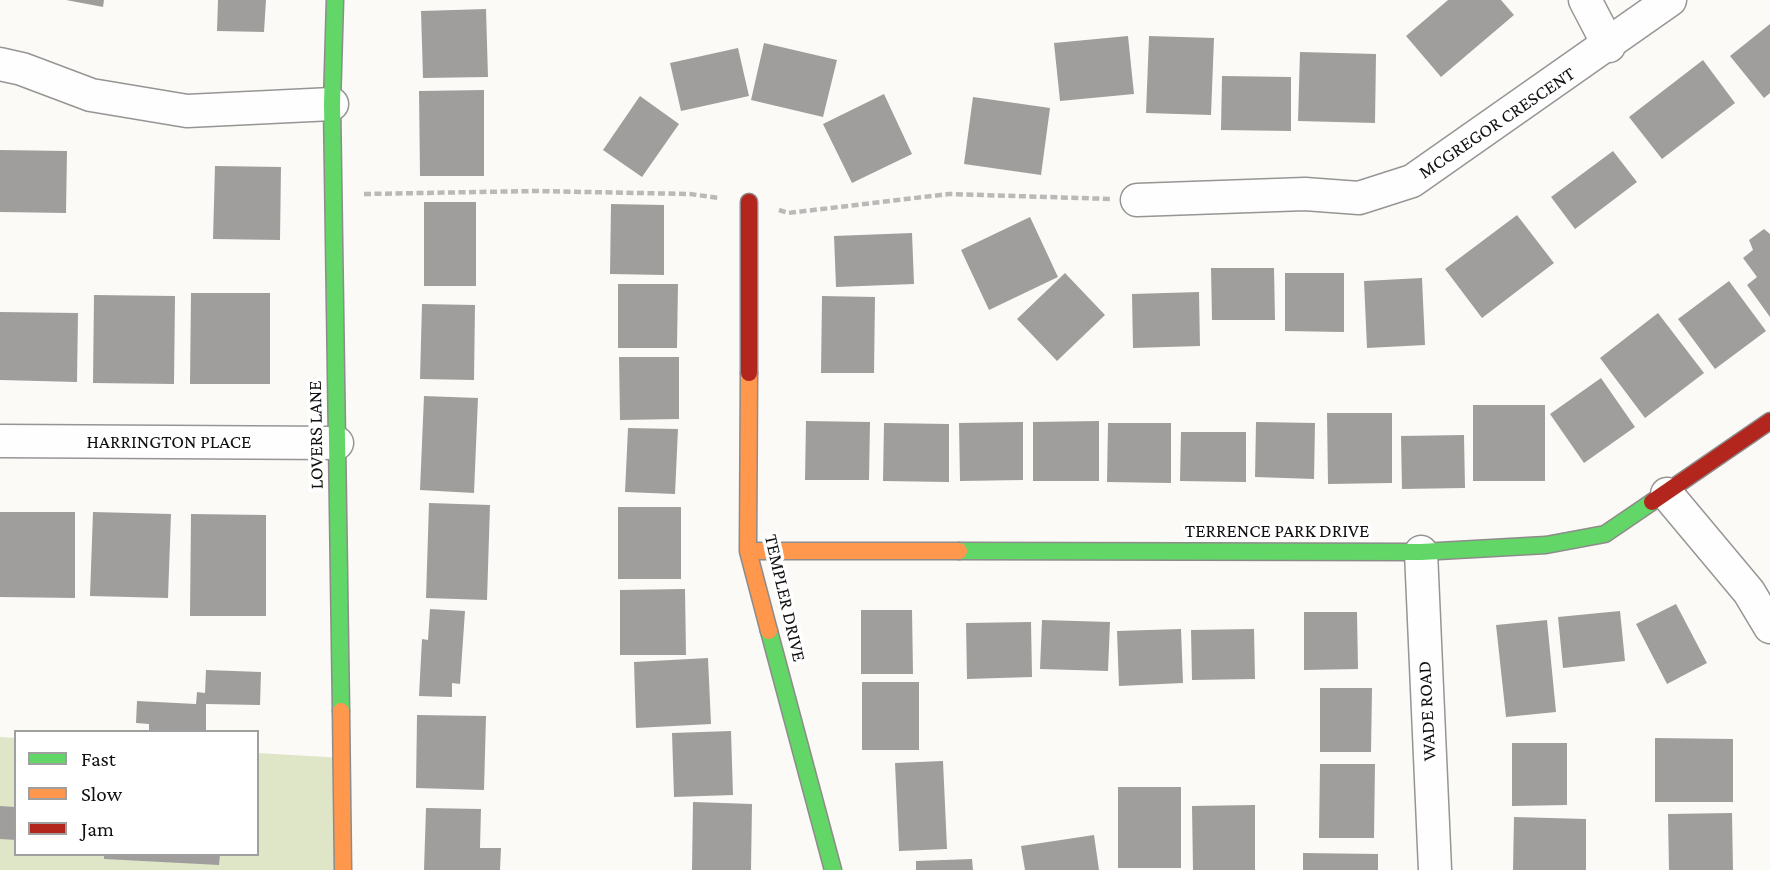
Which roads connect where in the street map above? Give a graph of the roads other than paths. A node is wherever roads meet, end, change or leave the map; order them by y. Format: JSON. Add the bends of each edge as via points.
{"nodes":[{"id":1,"x":335,"y":0,"type":"edge"},
{"id":2,"x":1585,"y":0,"type":"edge"},
{"id":3,"x":1670,"y":0,"type":"edge"},
{"id":4,"x":1609,"y":46,"type":"junction"},
{"id":5,"x":0,"y":64,"type":"edge"},
{"id":6,"x":332,"y":104,"type":"junction"},
{"id":7,"x":1137,"y":200,"type":"road end"},
{"id":8,"x":750,"y":202,"type":"road end"},
{"id":9,"x":1770,"y":421,"type":"edge"},
{"id":10,"x":0,"y":441,"type":"edge"},
{"id":11,"x":337,"y":443,"type":"junction"},
{"id":12,"x":1667,"y":494,"type":"junction"},
{"id":13,"x":748,"y":551,"type":"junction"},
{"id":14,"x":1421,"y":552,"type":"junction"},
{"id":15,"x":1770,"y":627,"type":"edge"},
{"id":16,"x":344,"y":870,"type":"edge"},
{"id":17,"x":833,"y":870,"type":"edge"},
{"id":18,"x":1435,"y":870,"type":"edge"}],
"edges":[{"from":1,"to":6,"type":"street","name":"LOVERS LANE"},
{"from":2,"to":4,"type":"street"},
{"from":3,"to":4,"type":"street","name":"MCGREGOR CRESCENT"},
{"from":4,"to":7,"type":"street","name":"MCGREGOR CRESCENT","via":[[1412,181],[1359,198],[1305,194]]},
{"from":5,"to":6,"type":"street","via":[[91,95],[187,111]]},
{"from":6,"to":11,"type":"street","name":"LOVERS LANE"},
{"from":8,"to":13,"type":"street","name":"TEMPLER DRIVE"},
{"from":9,"to":12,"type":"street","name":"TERRENCE PARK DRIVE"},
{"from":10,"to":11,"type":"street","name":"HARRINGTON PLACE"},
{"from":11,"to":16,"type":"street","name":"LOVERS LANE"},
{"from":12,"to":14,"type":"street","name":"TERRENCE PARK DRIVE","via":[[1605,534],[1546,545]]},
{"from":12,"to":15,"type":"street","via":[[1749,592]]},
{"from":13,"to":14,"type":"street","name":"TERRENCE PARK DRIVE"},
{"from":13,"to":17,"type":"street","name":"TEMPLER DRIVE"},
{"from":14,"to":18,"type":"street","name":"WADE ROAD"}]}
